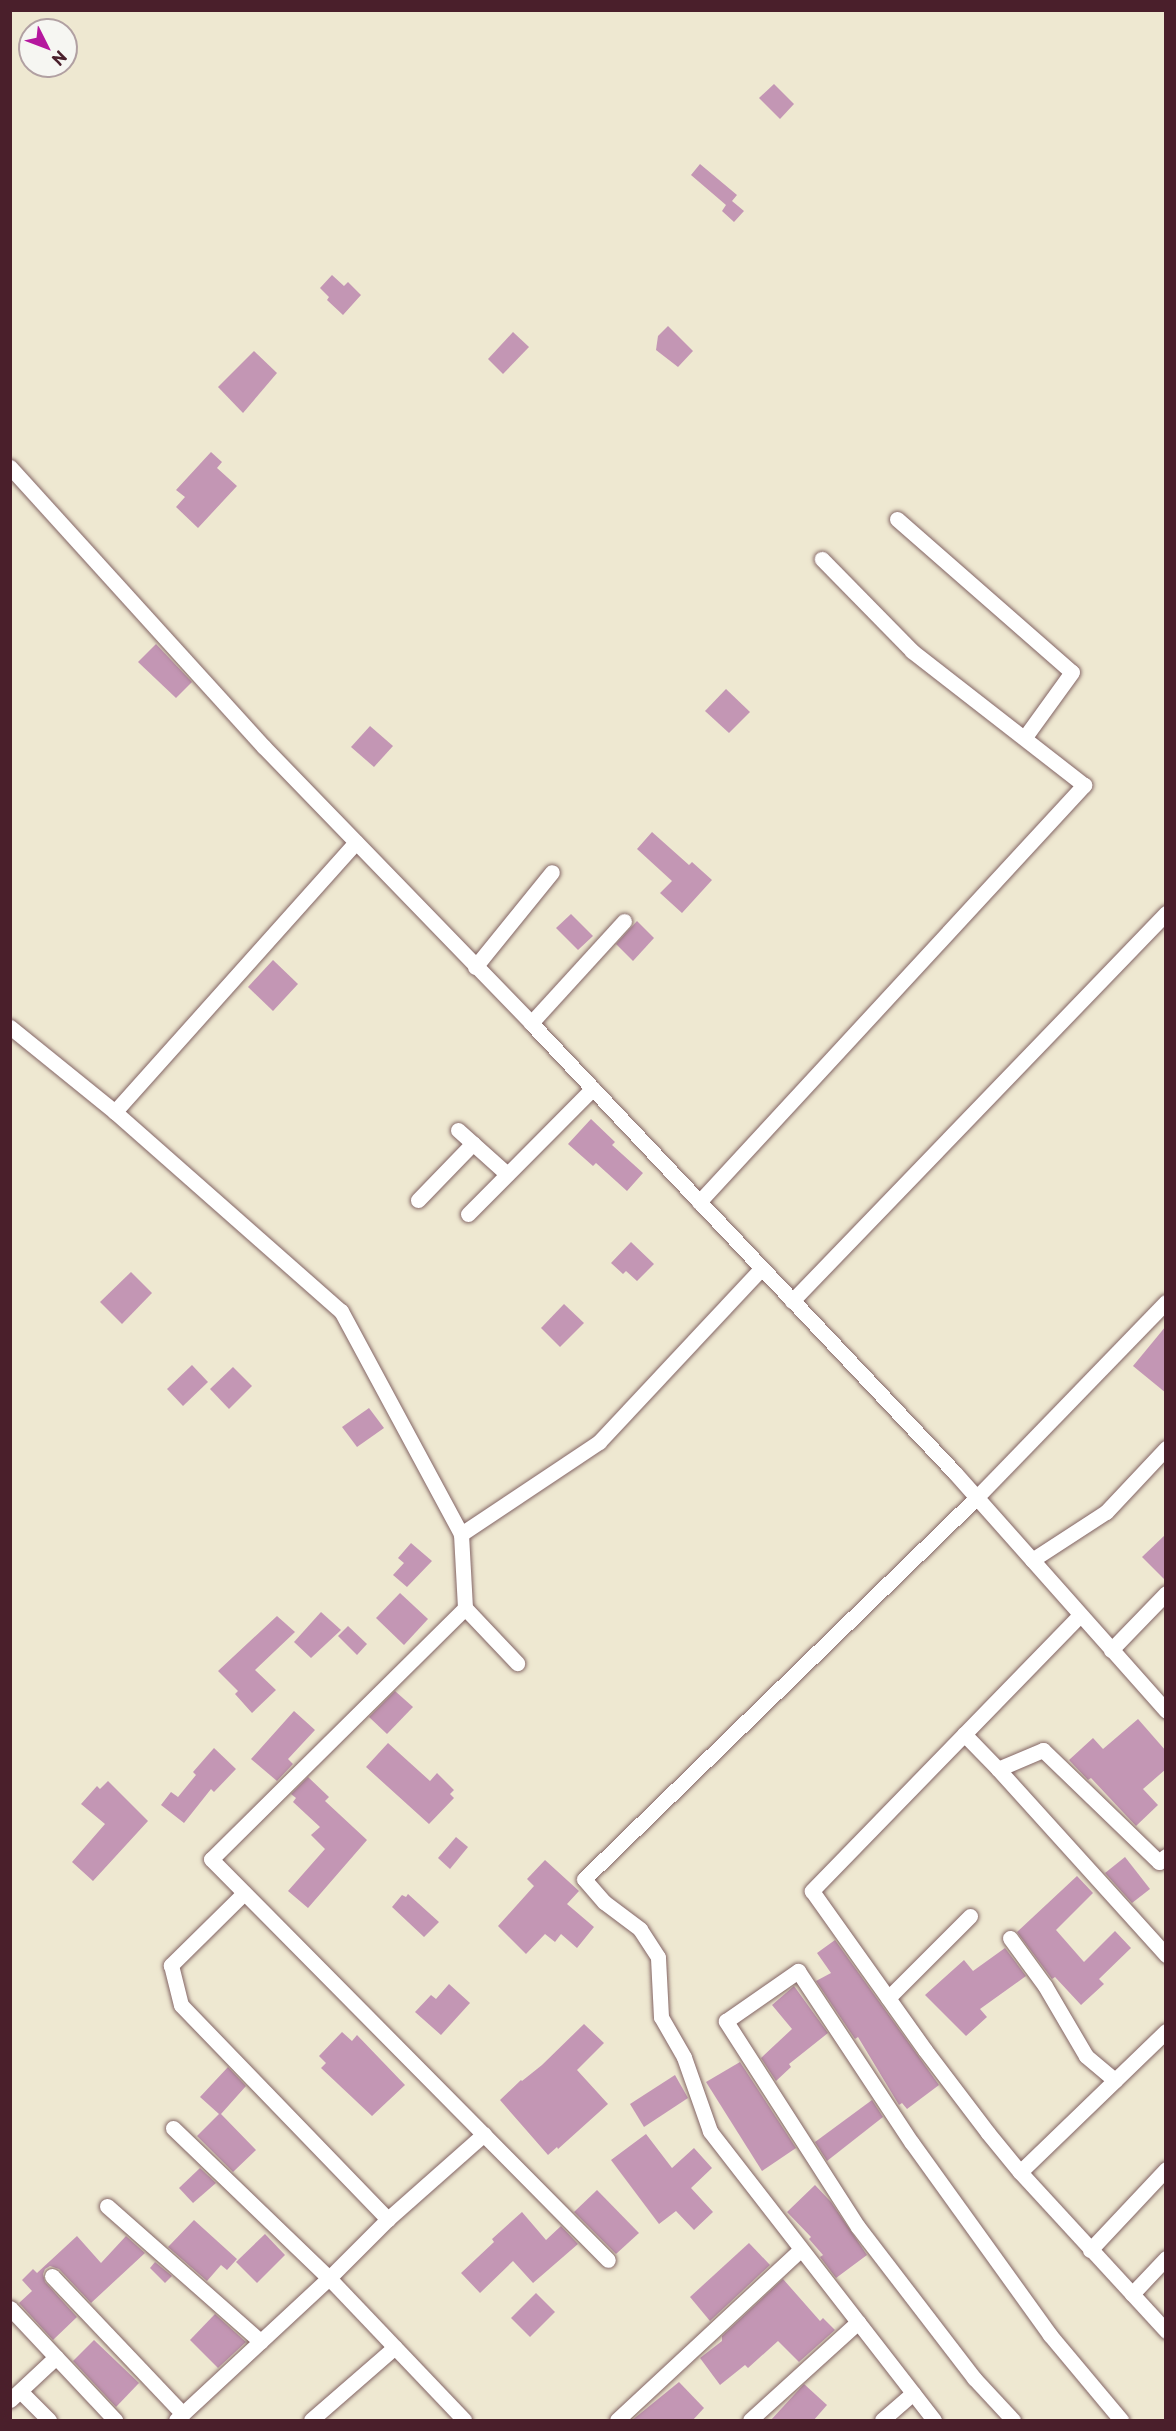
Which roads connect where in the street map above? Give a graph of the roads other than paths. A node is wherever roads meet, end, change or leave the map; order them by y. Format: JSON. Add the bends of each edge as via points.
{"nodes":[{"id":1,"x":10,"y":467,"type":"edge"},
{"id":2,"x":897,"y":519,"type":"dead end"},
{"id":3,"x":822,"y":559,"type":"dead end"},
{"id":4,"x":1025,"y":737,"type":"junction"},
{"id":5,"x":356,"y":842,"type":"junction"},
{"id":6,"x":552,"y":872,"type":"dead end"},
{"id":7,"x":1166,"y":913,"type":"edge"},
{"id":8,"x":624,"y":921,"type":"dead end"},
{"id":9,"x":475,"y":967,"type":"junction"},
{"id":10,"x":531,"y":1023,"type":"junction"},
{"id":11,"x":10,"y":1027,"type":"edge"},
{"id":12,"x":592,"y":1088,"type":"junction"},
{"id":13,"x":115,"y":1112,"type":"junction"},
{"id":14,"x":458,"y":1130,"type":"dead end"},
{"id":15,"x":473,"y":1143,"type":"junction"},
{"id":16,"x":507,"y":1174,"type":"junction"},
{"id":17,"x":418,"y":1200,"type":"dead end"},
{"id":18,"x":699,"y":1202,"type":"junction"},
{"id":19,"x":468,"y":1214,"type":"dead end"},
{"id":20,"x":762,"y":1268,"type":"junction"},
{"id":21,"x":792,"y":1301,"type":"junction"},
{"id":22,"x":1166,"y":1302,"type":"edge"},
{"id":23,"x":1166,"y":1448,"type":"edge"},
{"id":24,"x":976,"y":1498,"type":"junction"},
{"id":25,"x":461,"y":1534,"type":"junction"},
{"id":26,"x":1032,"y":1560,"type":"junction"},
{"id":27,"x":1166,"y":1593,"type":"edge"},
{"id":28,"x":465,"y":1608,"type":"junction"},
{"id":29,"x":1080,"y":1615,"type":"junction"},
{"id":30,"x":1111,"y":1650,"type":"junction"},
{"id":31,"x":517,"y":1663,"type":"dead end"},
{"id":32,"x":1166,"y":1711,"type":"edge"},
{"id":33,"x":964,"y":1734,"type":"junction"},
{"id":34,"x":998,"y":1769,"type":"junction"},
{"id":35,"x":1166,"y":1856,"type":"edge"},
{"id":36,"x":244,"y":1893,"type":"junction"},
{"id":37,"x":970,"y":1916,"type":"dead end"},
{"id":38,"x":1010,"y":1938,"type":"dead end"},
{"id":39,"x":1166,"y":1954,"type":"edge"},
{"id":40,"x":888,"y":1998,"type":"junction"},
{"id":41,"x":1166,"y":2031,"type":"edge"},
{"id":42,"x":1115,"y":2080,"type":"junction"},
{"id":43,"x":173,"y":2128,"type":"dead end"},
{"id":44,"x":484,"y":2134,"type":"junction"},
{"id":45,"x":1166,"y":2169,"type":"edge"},
{"id":46,"x":1020,"y":2172,"type":"junction"},
{"id":47,"x":107,"y":2206,"type":"dead end"},
{"id":48,"x":388,"y":2219,"type":"junction"},
{"id":49,"x":801,"y":2249,"type":"junction"},
{"id":50,"x":1090,"y":2250,"type":"junction"},
{"id":51,"x":1166,"y":2258,"type":"edge"},
{"id":52,"x":608,"y":2260,"type":"dead end"},
{"id":53,"x":52,"y":2276,"type":"dead end"},
{"id":54,"x":329,"y":2278,"type":"junction"},
{"id":55,"x":1132,"y":2294,"type":"junction"},
{"id":56,"x":10,"y":2308,"type":"edge"},
{"id":57,"x":858,"y":2322,"type":"junction"},
{"id":58,"x":1166,"y":2331,"type":"edge"},
{"id":59,"x":261,"y":2342,"type":"junction"},
{"id":60,"x":395,"y":2347,"type":"junction"},
{"id":61,"x":56,"y":2357,"type":"junction"},
{"id":62,"x":913,"y":2393,"type":"junction"},
{"id":63,"x":15,"y":2396,"type":"edge"},
{"id":64,"x":180,"y":2417,"type":"edge"},
{"id":65,"x":49,"y":2421,"type":"edge"},
{"id":66,"x":115,"y":2421,"type":"edge"},
{"id":67,"x":311,"y":2421,"type":"edge"},
{"id":68,"x":464,"y":2421,"type":"edge"},
{"id":69,"x":617,"y":2421,"type":"edge"},
{"id":70,"x":750,"y":2421,"type":"edge"},
{"id":71,"x":882,"y":2421,"type":"edge"},
{"id":72,"x":934,"y":2421,"type":"edge"},
{"id":73,"x":1013,"y":2421,"type":"edge"},
{"id":74,"x":1120,"y":2421,"type":"edge"}],
"edges":[{"from":1,"to":5,"type":"street","via":[[263,746]]},
{"from":2,"to":4,"type":"street","via":[[1072,672]]},
{"from":3,"to":4,"type":"street","via":[[912,651]]},
{"from":4,"to":18,"type":"street","via":[[1084,785]]},
{"from":5,"to":9,"type":"street"},
{"from":5,"to":13,"type":"street"},
{"from":6,"to":9,"type":"street"},
{"from":7,"to":21,"type":"street"},
{"from":8,"to":10,"type":"street"},
{"from":9,"to":10,"type":"street"},
{"from":10,"to":12,"type":"street"},
{"from":11,"to":13,"type":"street"},
{"from":12,"to":16,"type":"street"},
{"from":12,"to":18,"type":"street"},
{"from":13,"to":25,"type":"street","via":[[341,1311]]},
{"from":14,"to":15,"type":"street"},
{"from":15,"to":16,"type":"street"},
{"from":15,"to":17,"type":"street"},
{"from":16,"to":19,"type":"street"},
{"from":18,"to":20,"type":"street"},
{"from":20,"to":21,"type":"street"},
{"from":20,"to":25,"type":"street","via":[[599,1442]]},
{"from":21,"to":24,"type":"street"},
{"from":22,"to":24,"type":"street"},
{"from":23,"to":26,"type":"street","via":[[1106,1512]]},
{"from":24,"to":26,"type":"street"},
{"from":24,"to":49,"type":"street","via":[[584,1879],[604,1902],[640,1929],[658,1957],[661,2017],[684,2057],[710,2131]]},
{"from":25,"to":28,"type":"street"},
{"from":26,"to":29,"type":"street"},
{"from":27,"to":30,"type":"street"},
{"from":28,"to":31,"type":"street"},
{"from":28,"to":36,"type":"street","via":[[211,1859]]},
{"from":29,"to":30,"type":"street"},
{"from":29,"to":33,"type":"street"},
{"from":30,"to":32,"type":"street"},
{"from":33,"to":34,"type":"street"},
{"from":33,"to":40,"type":"street","via":[[812,1891]]},
{"from":34,"to":35,"type":"street","via":[[1044,1750],[1159,1862]]},
{"from":34,"to":39,"type":"street"},
{"from":36,"to":44,"type":"street"},
{"from":36,"to":48,"type":"street","via":[[171,1965],[181,2005]]},
{"from":37,"to":40,"type":"street"},
{"from":38,"to":42,"type":"street","via":[[1045,1986],[1086,2056]]},
{"from":40,"to":46,"type":"street"},
{"from":41,"to":42,"type":"street"},
{"from":42,"to":46,"type":"street"},
{"from":43,"to":54,"type":"street"},
{"from":44,"to":48,"type":"street"},
{"from":44,"to":52,"type":"street"},
{"from":45,"to":50,"type":"street"},
{"from":46,"to":50,"type":"street"},
{"from":47,"to":59,"type":"street"},
{"from":48,"to":54,"type":"street"},
{"from":49,"to":57,"type":"street"},
{"from":49,"to":69,"type":"street"},
{"from":50,"to":55,"type":"street"},
{"from":51,"to":55,"type":"street"},
{"from":53,"to":64,"type":"street"},
{"from":54,"to":59,"type":"street"},
{"from":54,"to":60,"type":"street"},
{"from":55,"to":58,"type":"street"},
{"from":56,"to":61,"type":"street"},
{"from":57,"to":62,"type":"street"},
{"from":57,"to":70,"type":"street"},
{"from":59,"to":64,"type":"street"},
{"from":60,"to":67,"type":"street"},
{"from":60,"to":68,"type":"street"},
{"from":61,"to":63,"type":"street"},
{"from":61,"to":66,"type":"street"},
{"from":62,"to":71,"type":"street"},
{"from":62,"to":72,"type":"street"},
{"from":63,"to":65,"type":"street"},
{"from":73,"to":74,"type":"street","via":[[974,2378],[858,2228],[726,2021],[798,1971],[912,2144],[1050,2335]]}]}
